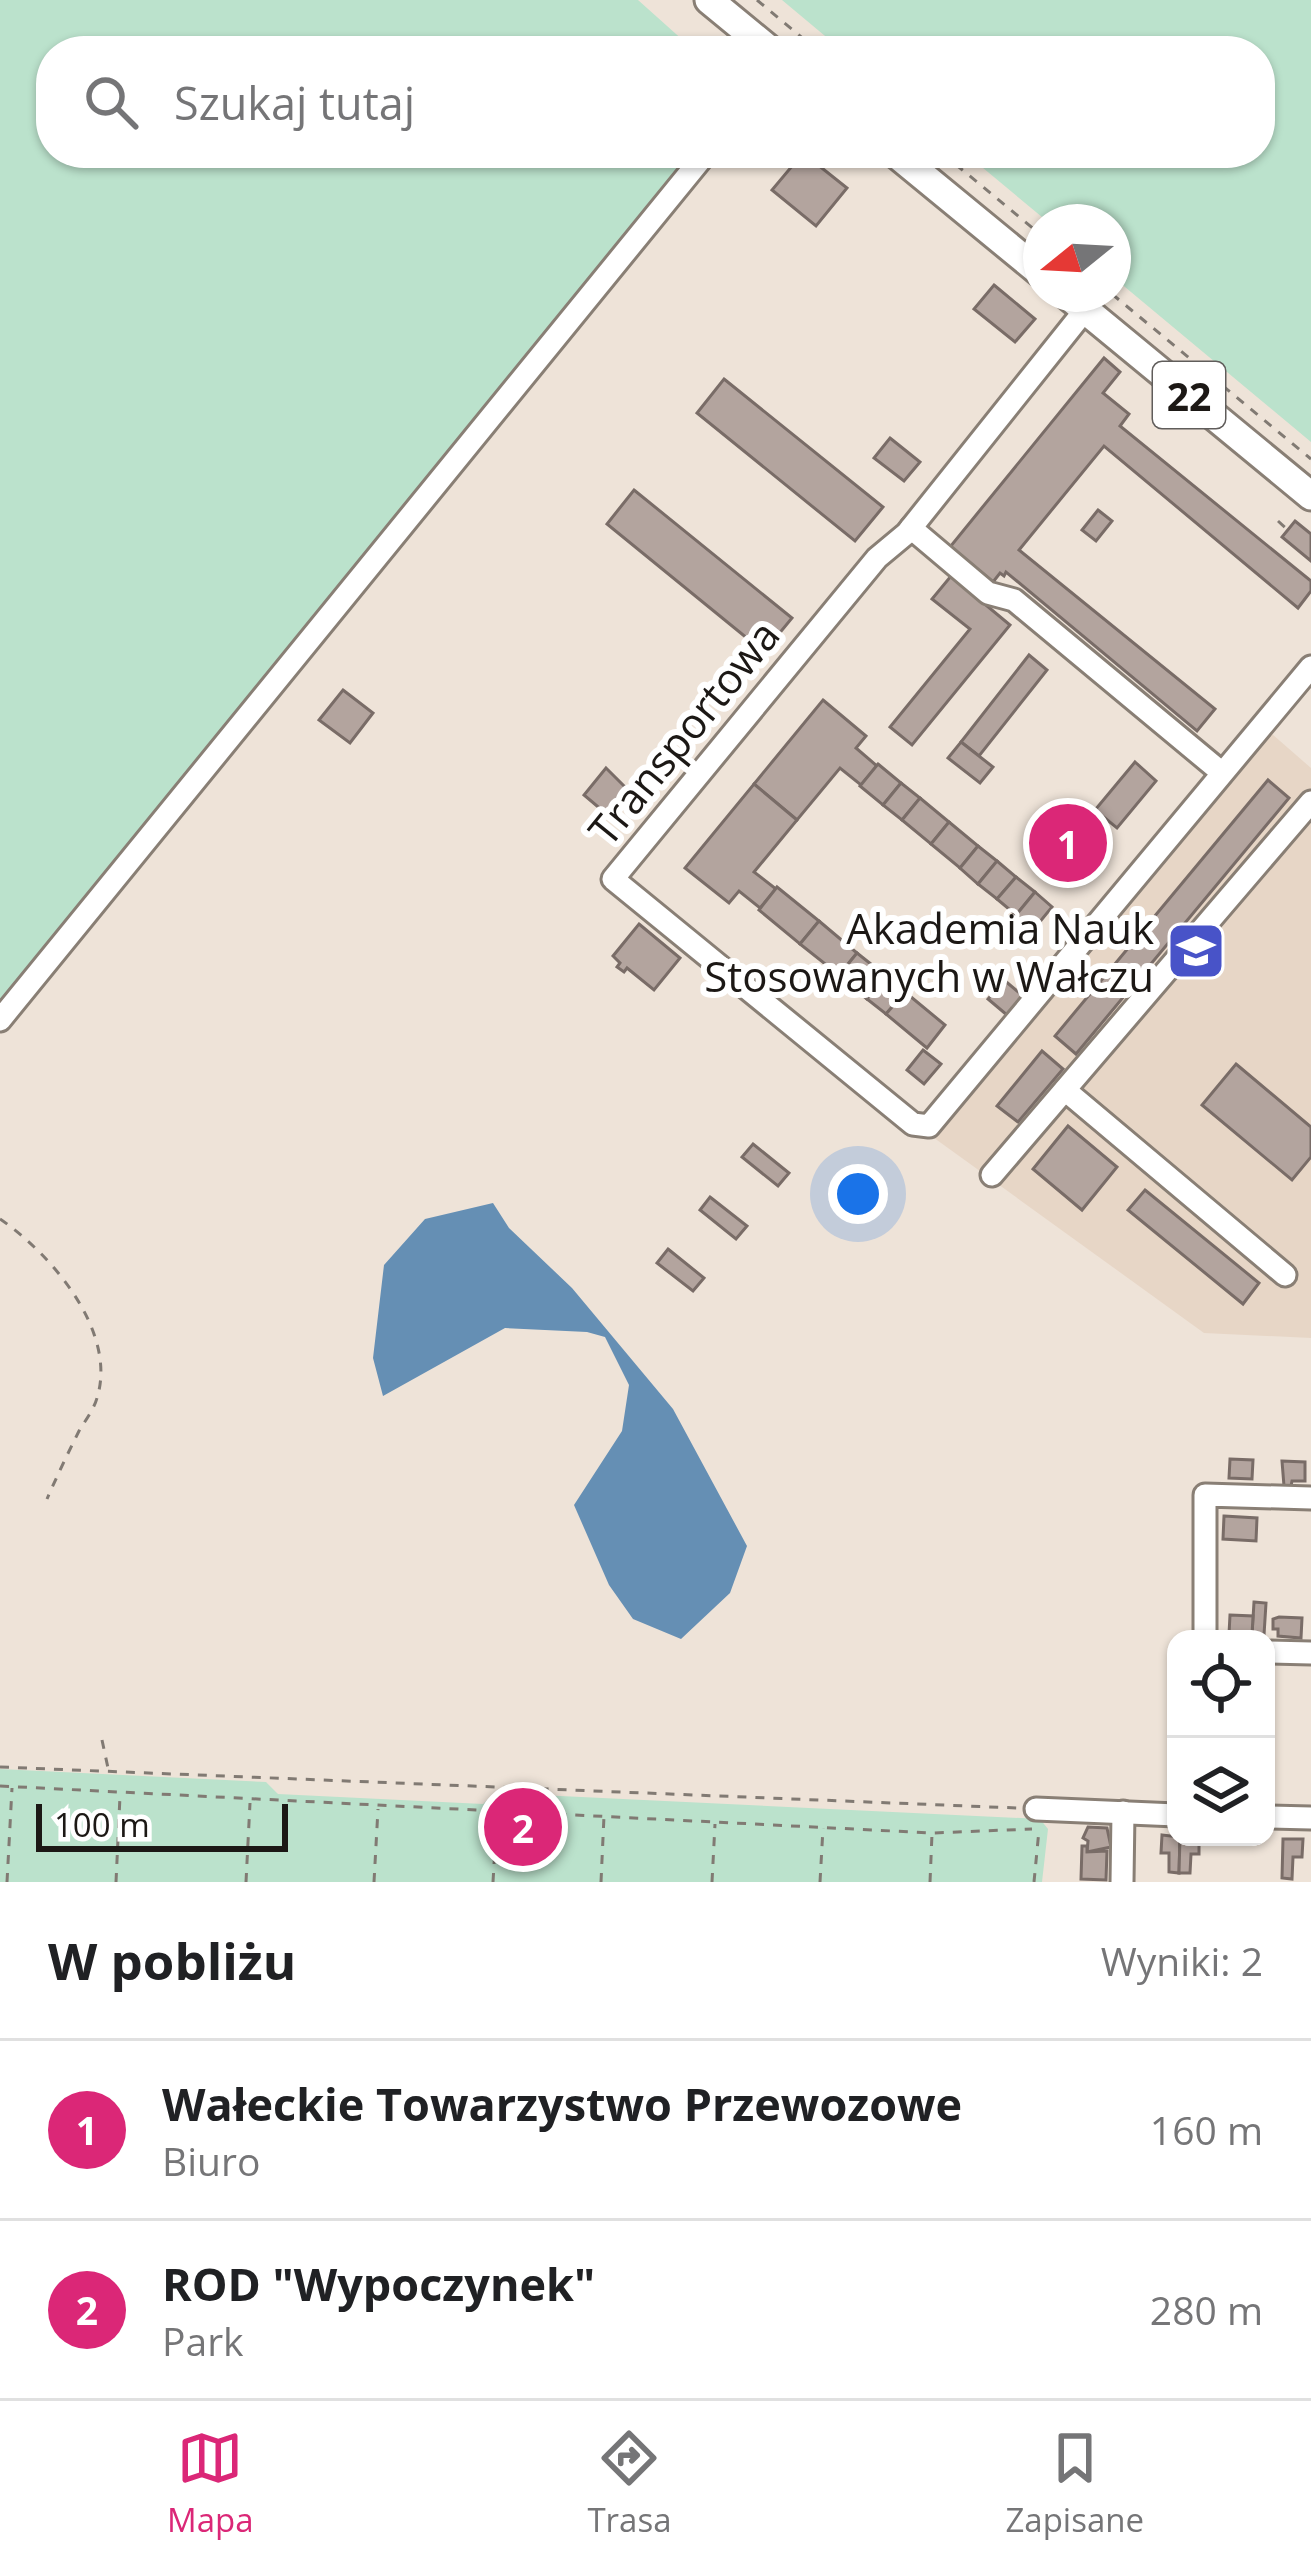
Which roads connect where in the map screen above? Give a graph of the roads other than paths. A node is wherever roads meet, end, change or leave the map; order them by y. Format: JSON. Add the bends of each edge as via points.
{"nodes":[{"id":1,"x":709,"y":0,"type":"edge"},
{"id":2,"x":753,"y":36,"type":"edge"},
{"id":3,"x":694,"y":168,"type":"edge"},
{"id":4,"x":913,"y":168,"type":"edge"},
{"id":5,"x":1023,"y":258,"type":"edge"},
{"id":6,"x":1069,"y":312,"type":"edge"},
{"id":7,"x":1088,"y":312,"type":"edge"},
{"id":8,"x":1311,"y":496,"type":"edge"},
{"id":9,"x":909,"y":531,"type":"junction"},
{"id":10,"x":1311,"y":667,"type":"edge"},
{"id":11,"x":1221,"y":772,"type":"junction"},
{"id":12,"x":1311,"y":802,"type":"edge"},
{"id":13,"x":0,"y":1020,"type":"edge"},
{"id":14,"x":1066,"y":1090,"type":"junction"},
{"id":15,"x":992,"y":1175,"type":"dead end"},
{"id":16,"x":1285,"y":1275,"type":"dead end"},
{"id":17,"x":1311,"y":1498,"type":"edge"},
{"id":18,"x":1205,"y":1630,"type":"edge"},
{"id":19,"x":1275,"y":1652,"type":"edge"},
{"id":20,"x":1311,"y":1653,"type":"edge"},
{"id":21,"x":1123,"y":1812,"type":"junction"},
{"id":22,"x":1167,"y":1814,"type":"edge"},
{"id":23,"x":1275,"y":1817,"type":"edge"},
{"id":24,"x":1311,"y":1818,"type":"edge"},
{"id":25,"x":1040,"y":1821,"type":"road end"},
{"id":26,"x":1122,"y":1882,"type":"edge"}],
"edges":[{"from":1,"to":2,"type":"main road"},
{"from":3,"to":13,"type":"street"},
{"from":4,"to":5,"type":"main road"},
{"from":6,"to":9,"type":"street","name":"Transportowa"},
{"from":7,"to":8,"type":"main road","number":"22"},
{"from":9,"to":11,"type":"street","via":[[988,593],[1014,600]]},
{"from":9,"to":11,"type":"street","name":"Transportowa","via":[[877,557],[613,879],[913,1124],[929,1126],[946,1109]]},
{"from":10,"to":11,"type":"street","name":"Transportowa"},
{"from":12,"to":14,"type":"street"},
{"from":14,"to":15,"type":"street"},
{"from":14,"to":16,"type":"street"},
{"from":17,"to":18,"type":"street","via":[[1205,1495]]},
{"from":19,"to":20,"type":"street"},
{"from":21,"to":22,"type":"street"},
{"from":21,"to":25,"type":"street"},
{"from":21,"to":26,"type":"street"},
{"from":23,"to":24,"type":"street"}]}
